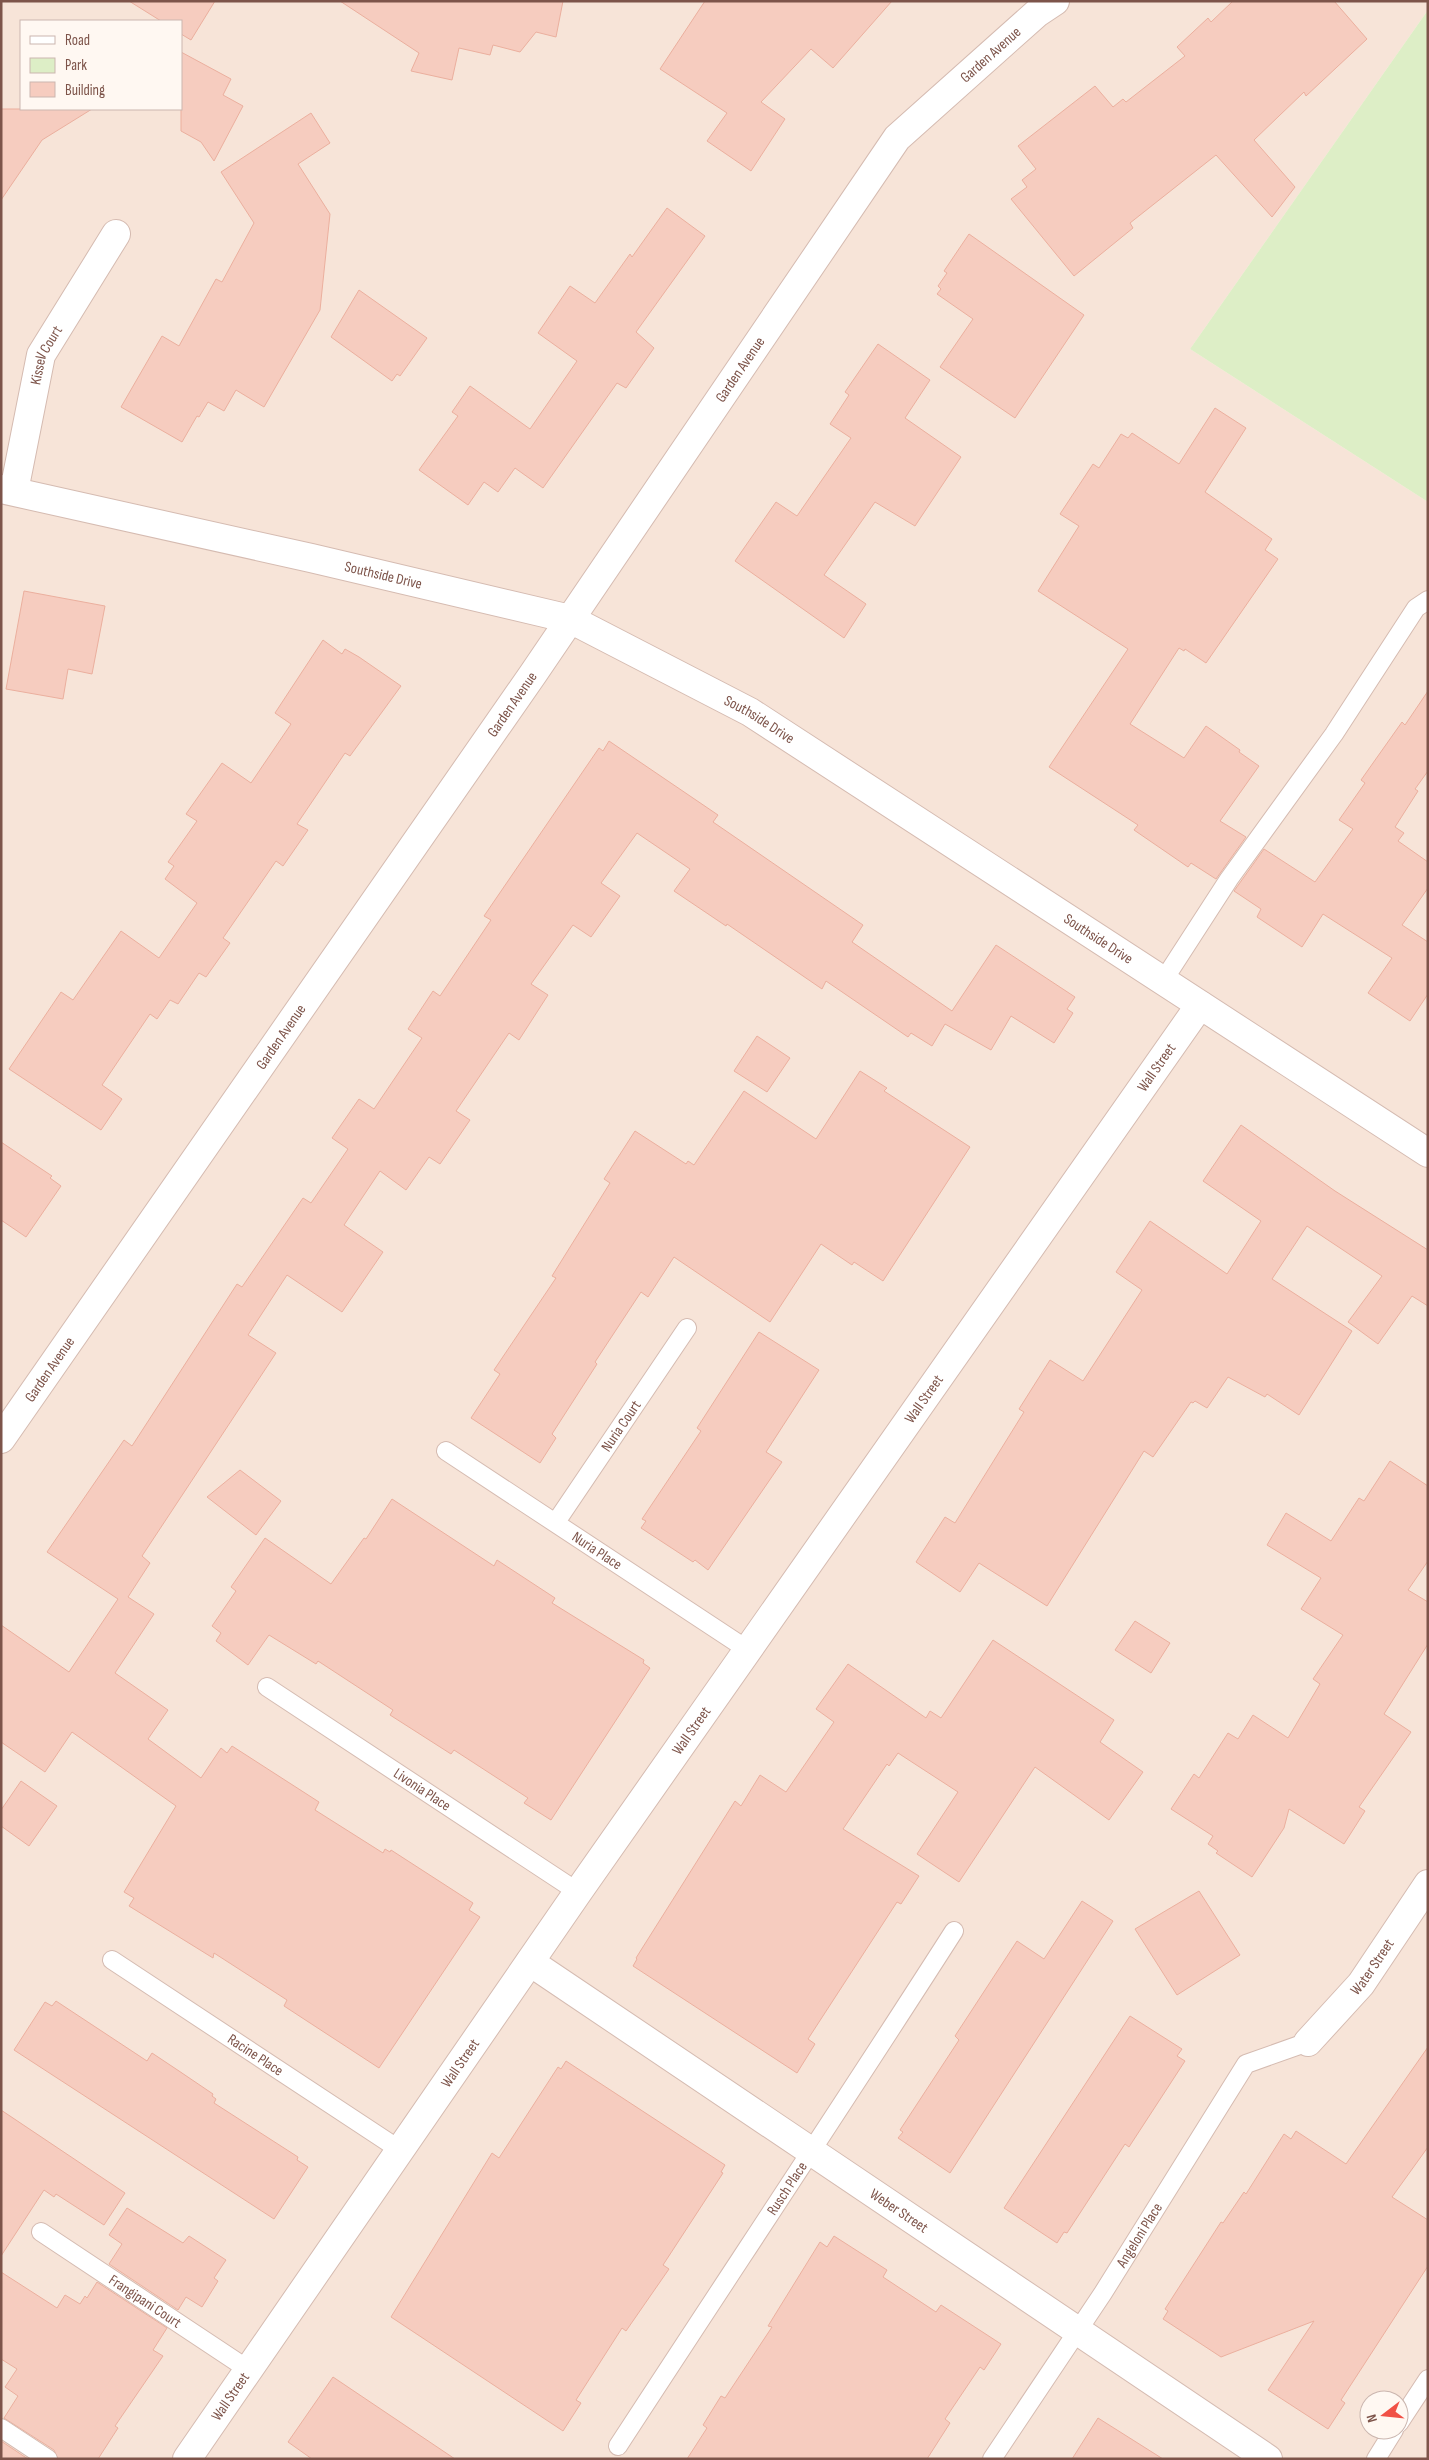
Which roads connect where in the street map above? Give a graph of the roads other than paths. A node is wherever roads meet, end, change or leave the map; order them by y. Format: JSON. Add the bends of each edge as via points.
{"nodes":[{"id":1,"x":1055,"y":1,"type":"edge"},
{"id":2,"x":116,"y":234,"type":"dead end"},
{"id":3,"x":8,"y":490,"type":"edge"},
{"id":4,"x":1428,"y":600,"type":"edge"},
{"id":5,"x":570,"y":619,"type":"junction"},
{"id":6,"x":1163,"y":981,"type":"junction"},
{"id":7,"x":1200,"y":1005,"type":"junction"},
{"id":8,"x":1428,"y":1153,"type":"edge"},
{"id":9,"x":687,"y":1328,"type":"dead end"},
{"id":10,"x":1,"y":1439,"type":"edge"},
{"id":11,"x":446,"y":1451,"type":"dead end"},
{"id":12,"x":556,"y":1522,"type":"junction"},
{"id":13,"x":748,"y":1650,"type":"junction"},
{"id":14,"x":267,"y":1687,"type":"dead end"},
{"id":15,"x":1428,"y":1884,"type":"edge"},
{"id":16,"x":578,"y":1892,"type":"junction"},
{"id":17,"x":954,"y":1931,"type":"dead end"},
{"id":18,"x":112,"y":1960,"type":"dead end"},
{"id":19,"x":530,"y":1962,"type":"junction"},
{"id":20,"x":1308,"y":2042,"type":"joint"},
{"id":21,"x":400,"y":2150,"type":"junction"},
{"id":22,"x":810,"y":2152,"type":"junction"},
{"id":23,"x":41,"y":2232,"type":"dead end"},
{"id":24,"x":1078,"y":2330,"type":"junction"},
{"id":25,"x":249,"y":2370,"type":"junction"},
{"id":26,"x":1428,"y":2379,"type":"edge"},
{"id":27,"x":1409,"y":2408,"type":"edge"},
{"id":28,"x":1,"y":2428,"type":"edge"},
{"id":29,"x":1388,"y":2440,"type":"edge"},
{"id":30,"x":618,"y":2446,"type":"dead end"},
{"id":31,"x":48,"y":2459,"type":"edge"},
{"id":32,"x":187,"y":2459,"type":"edge"},
{"id":33,"x":992,"y":2459,"type":"edge"},
{"id":34,"x":1268,"y":2459,"type":"edge"},
{"id":35,"x":1376,"y":2459,"type":"edge"}],
"edges":[{"from":1,"to":5,"type":"street","name":"Garden Avenue","via":[[1037,13],[897,138]]},
{"from":2,"to":3,"type":"street","name":"Kissell Court","via":[[41,355]]},
{"from":3,"to":5,"type":"street","name":"Southside Drive"},
{"from":4,"to":6,"type":"lane","via":[[1416,608],[1334,734],[1229,879]]},
{"from":5,"to":6,"type":"street","name":"Southside Drive","via":[[750,712]]},
{"from":5,"to":10,"type":"street","name":"Garden Avenue"},
{"from":6,"to":7,"type":"street","name":"Southside Drive"},
{"from":7,"to":8,"type":"street","name":"Southside Drive"},
{"from":7,"to":13,"type":"street","name":"Wall Street"},
{"from":9,"to":12,"type":"lane","name":"Nuria Court"},
{"from":11,"to":12,"type":"lane","name":"Nuria Place"},
{"from":12,"to":13,"type":"lane","name":"Nuria Place"},
{"from":13,"to":16,"type":"street","name":"Wall Street"},
{"from":14,"to":16,"type":"lane","name":"Livonia Place"},
{"from":15,"to":20,"type":"street","name":"Water Street","via":[[1361,1984]]},
{"from":16,"to":19,"type":"street","name":"Wall Street"},
{"from":17,"to":22,"type":"lane","name":"Rusch Place"},
{"from":18,"to":21,"type":"lane","name":"Racine Place"},
{"from":19,"to":21,"type":"street","name":"Wall Street"},
{"from":19,"to":22,"type":"street","name":"Weber Street"},
{"from":20,"to":24,"type":"lane","name":"Angeloni Place","via":[[1246,2064]]},
{"from":21,"to":25,"type":"street","name":"Wall Street"},
{"from":22,"to":24,"type":"street","name":"Weber Street"},
{"from":22,"to":30,"type":"lane","name":"Rusch Place"},
{"from":23,"to":25,"type":"lane","name":"Frangipani Court"},
{"from":24,"to":33,"type":"lane","name":"Angeloni Place"},
{"from":24,"to":34,"type":"street","name":"Weber Street"},
{"from":25,"to":32,"type":"street","name":"Wall Street"},
{"from":26,"to":27,"type":"lane"},
{"from":28,"to":31,"type":"lane"},
{"from":29,"to":35,"type":"lane"}]}
